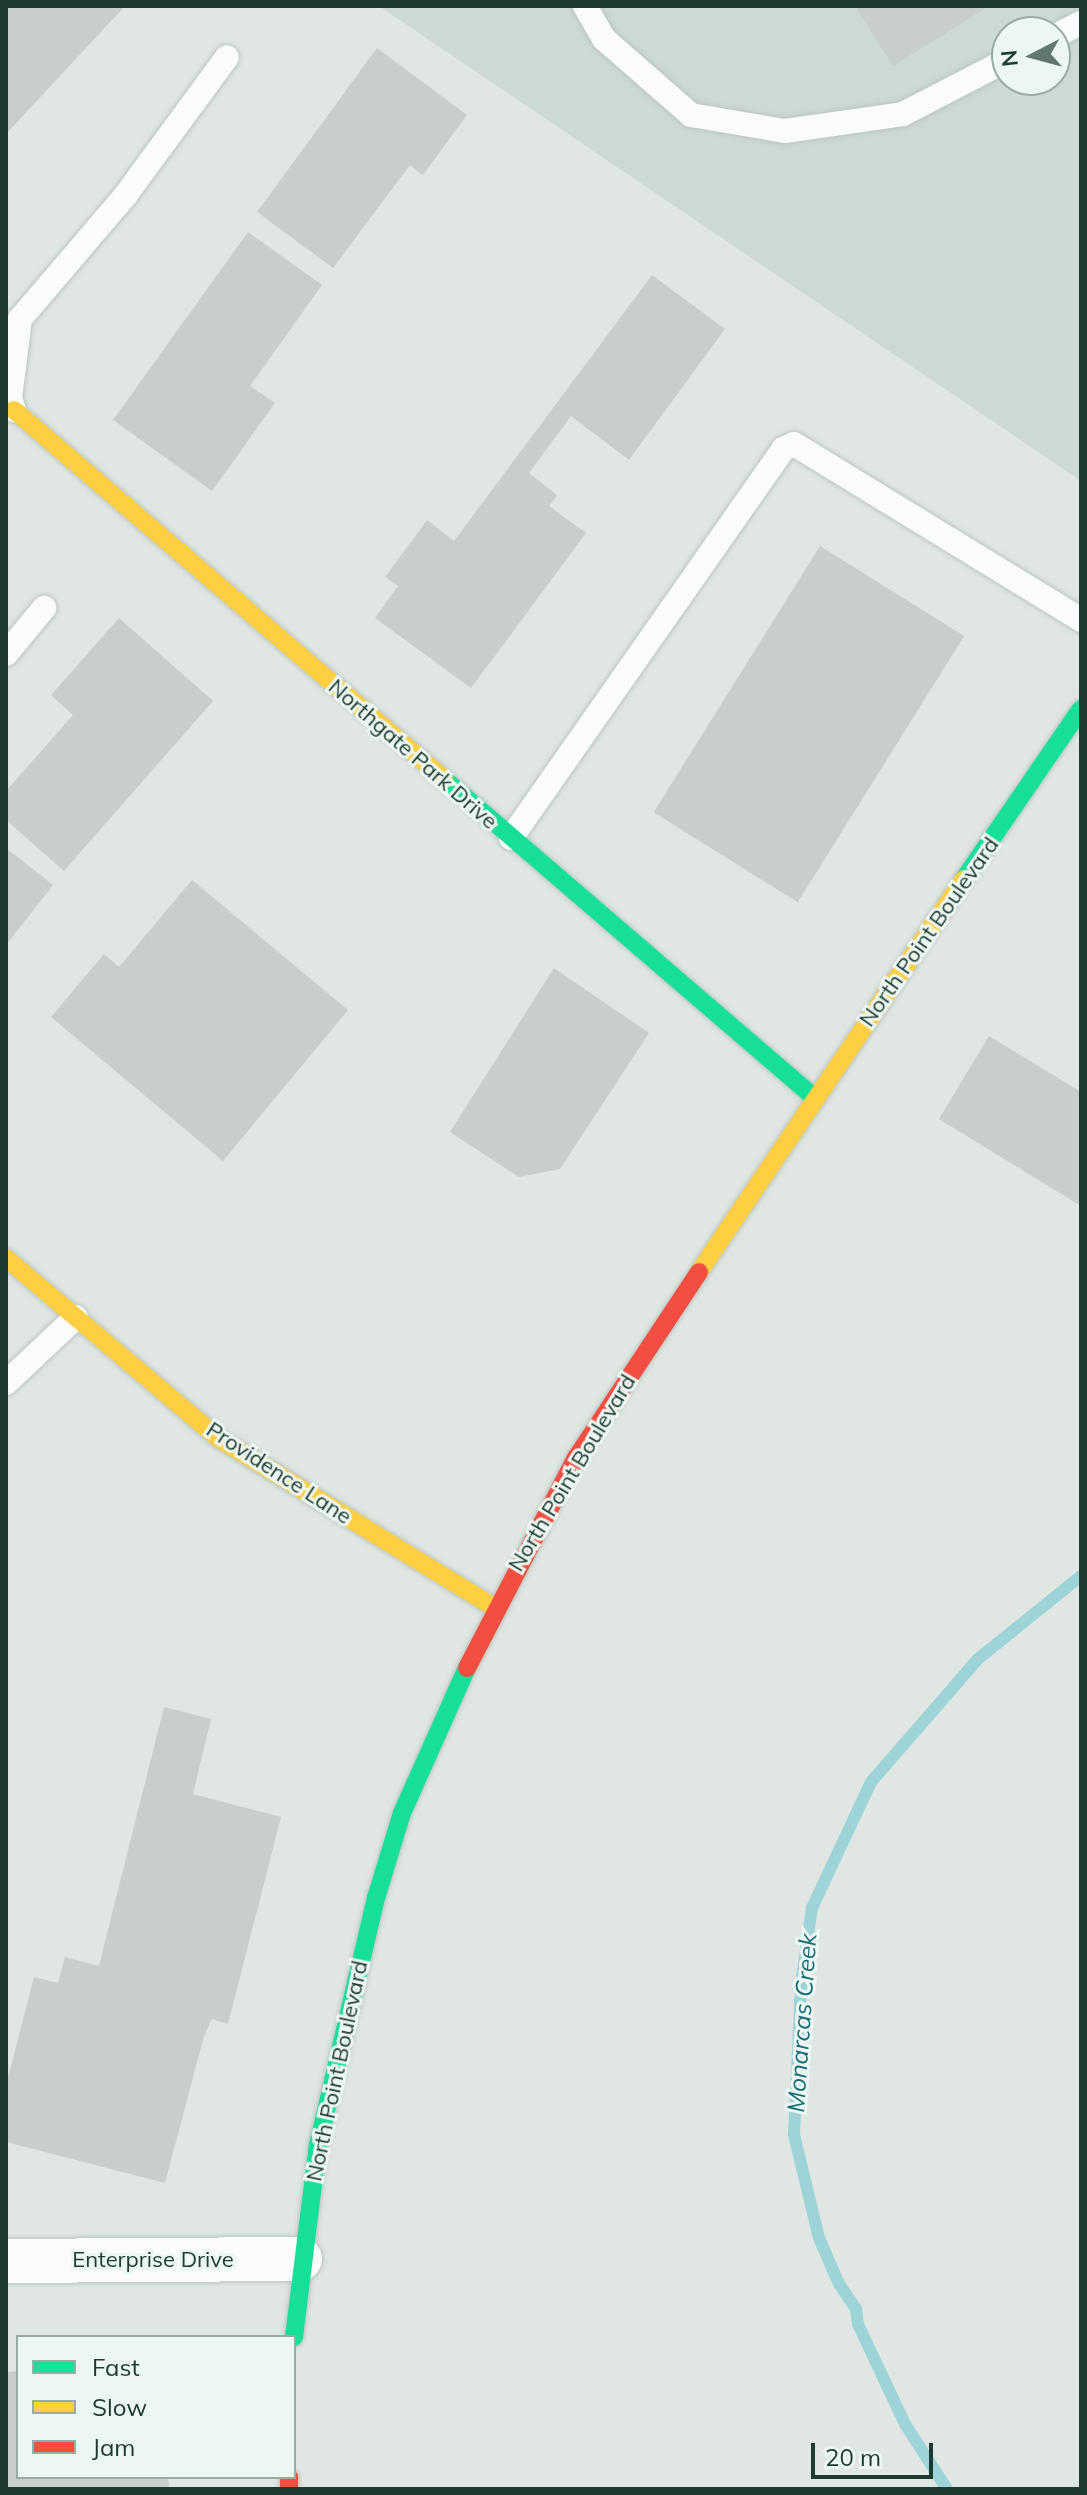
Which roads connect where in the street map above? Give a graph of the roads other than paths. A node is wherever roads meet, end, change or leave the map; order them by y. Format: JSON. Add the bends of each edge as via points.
{"nodes":[{"id":1,"x":585,"y":6,"type":"edge"},
{"id":2,"x":227,"y":57,"type":"dead end"},
{"id":3,"x":991,"y":68,"type":"edge"},
{"id":4,"x":14,"y":410,"type":"joint"},
{"id":5,"x":44,"y":608,"type":"dead end"},
{"id":6,"x":1081,"y":620,"type":"edge"},
{"id":7,"x":6,"y":654,"type":"edge"},
{"id":8,"x":1081,"y":709,"type":"edge"},
{"id":9,"x":511,"y":838,"type":"junction"},
{"id":10,"x":814,"y":1097,"type":"junction"},
{"id":11,"x":6,"y":1258,"type":"edge"},
{"id":12,"x":76,"y":1317,"type":"junction"},
{"id":13,"x":6,"y":1383,"type":"edge"},
{"id":14,"x":494,"y":1607,"type":"junction"},
{"id":15,"x":300,"y":2259,"type":"junction"},
{"id":16,"x":6,"y":2261,"type":"edge"},
{"id":17,"x":294,"y":2335,"type":"edge"}],
"edges":[{"from":1,"to":3,"type":"lane","via":[[604,39],[691,115],[785,131],[903,114]]},
{"from":2,"to":4,"type":"lane","via":[[125,196],[20,319],[10,398]]},
{"from":4,"to":9,"type":"main road","name":"Northgate Park Drive"},
{"from":5,"to":7,"type":"lane"},
{"from":6,"to":9,"type":"lane","via":[[794,444],[783,449]]},
{"from":8,"to":10,"type":"main road","name":"North Point Boulevard"},
{"from":9,"to":10,"type":"main road","name":"Northgate Park Drive"},
{"from":10,"to":14,"type":"main road","name":"North Point Boulevard","via":[[576,1458]]},
{"from":11,"to":12,"type":"main road","name":"Providence Lane"},
{"from":12,"to":13,"type":"lane"},
{"from":12,"to":14,"type":"main road","name":"Providence Lane","via":[[218,1438]]},
{"from":14,"to":15,"type":"main road","name":"North Point Boulevard","via":[[402,1813],[376,1898],[318,2145]]},
{"from":15,"to":16,"type":"street","name":"Enterprise Drive"},
{"from":15,"to":17,"type":"main road","name":"North Point Boulevard"}]}
